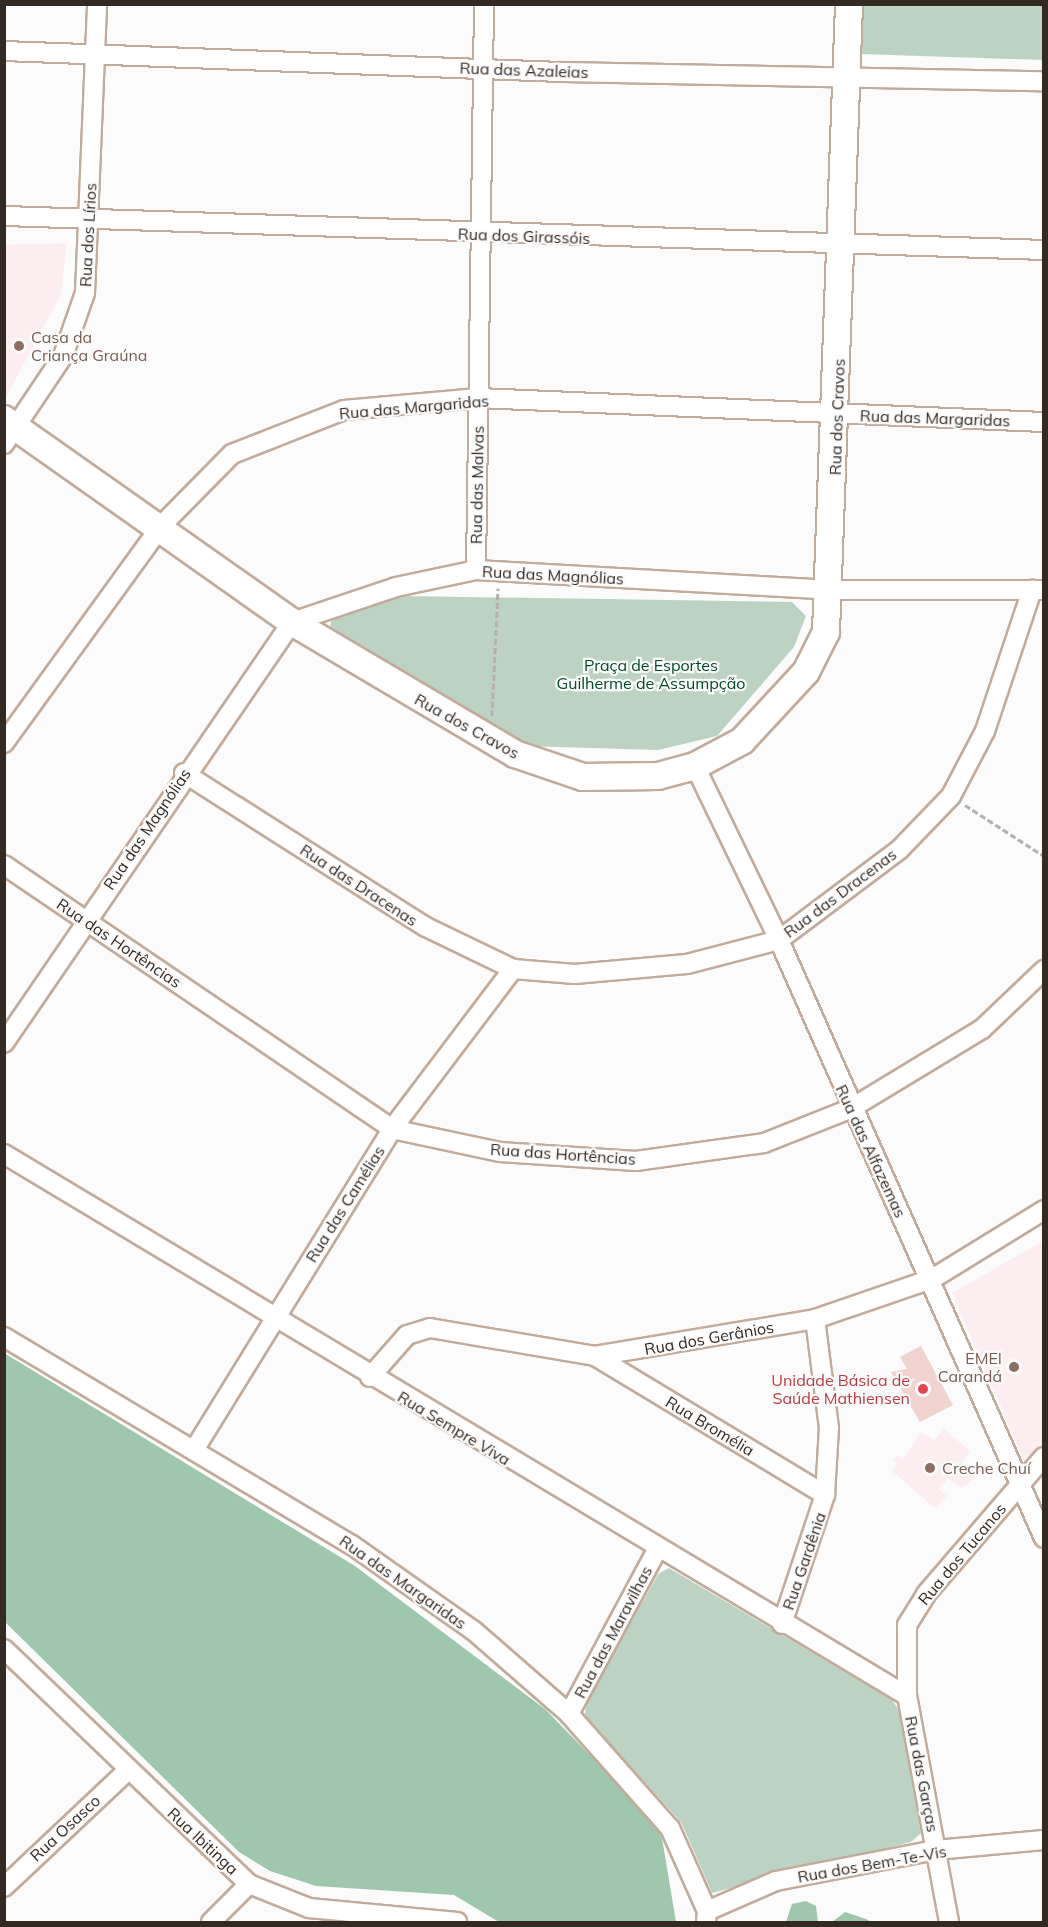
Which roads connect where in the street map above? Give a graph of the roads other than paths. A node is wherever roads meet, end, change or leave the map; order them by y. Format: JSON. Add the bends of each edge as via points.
{"nodes":[{"id":1,"x":97,"y":4,"type":"edge"},
{"id":2,"x":484,"y":4,"type":"edge"},
{"id":3,"x":849,"y":4,"type":"edge"},
{"id":4,"x":4,"y":51,"type":"edge"},
{"id":5,"x":95,"y":57,"type":"junction"},
{"id":6,"x":483,"y":68,"type":"junction"},
{"id":7,"x":847,"y":73,"type":"junction"},
{"id":8,"x":1044,"y":81,"type":"edge"},
{"id":9,"x":4,"y":216,"type":"edge"},
{"id":10,"x":90,"y":220,"type":"junction"},
{"id":11,"x":481,"y":235,"type":"junction"},
{"id":12,"x":842,"y":244,"type":"junction"},
{"id":13,"x":1044,"y":250,"type":"edge"},
{"id":14,"x":478,"y":398,"type":"junction"},
{"id":15,"x":837,"y":415,"type":"junction"},
{"id":16,"x":1044,"y":422,"type":"edge"},
{"id":17,"x":8,"y":430,"type":"edge"},
{"id":18,"x":161,"y":526,"type":"junction"},
{"id":19,"x":476,"y":570,"type":"junction"},
{"id":20,"x":831,"y":590,"type":"junction"},
{"id":21,"x":1038,"y":590,"type":"edge"},
{"id":22,"x":292,"y":622,"type":"junction"},
{"id":23,"x":4,"y":743,"type":"edge"},
{"id":24,"x":695,"y":766,"type":"junction"},
{"id":25,"x":184,"y":773,"type":"junction"},
{"id":26,"x":4,"y":865,"type":"edge"},
{"id":27,"x":86,"y":920,"type":"junction"},
{"id":28,"x":779,"y":940,"type":"junction"},
{"id":29,"x":513,"y":969,"type":"junction"},
{"id":30,"x":1044,"y":970,"type":"edge"},
{"id":31,"x":4,"y":1043,"type":"edge"},
{"id":32,"x":850,"y":1109,"type":"junction"},
{"id":33,"x":392,"y":1129,"type":"junction"},
{"id":34,"x":4,"y":1154,"type":"edge"},
{"id":35,"x":1044,"y":1210,"type":"edge"},
{"id":36,"x":932,"y":1280,"type":"junction"},
{"id":37,"x":275,"y":1317,"type":"junction"},
{"id":38,"x":814,"y":1319,"type":"junction"},
{"id":39,"x":4,"y":1337,"type":"edge"},
{"id":40,"x":595,"y":1356,"type":"junction"},
{"id":41,"x":370,"y":1377,"type":"junction"},
{"id":42,"x":194,"y":1450,"type":"junction"},
{"id":43,"x":1043,"y":1458,"type":"edge"},
{"id":44,"x":1017,"y":1488,"type":"junction"},
{"id":45,"x":825,"y":1495,"type":"junction"},
{"id":46,"x":1044,"y":1538,"type":"edge"},
{"id":47,"x":657,"y":1550,"type":"junction"},
{"id":48,"x":782,"y":1624,"type":"junction"},
{"id":49,"x":4,"y":1649,"type":"edge"},
{"id":50,"x":907,"y":1696,"type":"junction"},
{"id":51,"x":569,"y":1714,"type":"junction"},
{"id":52,"x":127,"y":1771,"type":"junction"},
{"id":53,"x":1044,"y":1840,"type":"edge"},
{"id":54,"x":936,"y":1850,"type":"junction"},
{"id":55,"x":249,"y":1884,"type":"junction"},
{"id":56,"x":4,"y":1887,"type":"edge"},
{"id":57,"x":706,"y":1917,"type":"edge"},
{"id":58,"x":453,"y":1921,"type":"edge"},
{"id":59,"x":211,"y":1923,"type":"edge"},
{"id":60,"x":949,"y":1923,"type":"edge"}],
"edges":[{"from":1,"to":5,"type":"street","name":"Rua dos Lírios"},
{"from":2,"to":6,"type":"street","name":"Rua das Malvas"},
{"from":3,"to":7,"type":"street","name":"Rua dos Cravos"},
{"from":4,"to":5,"type":"street","name":"Rua das Azaleias"},
{"from":5,"to":6,"type":"street","name":"Rua das Azaleias"},
{"from":5,"to":10,"type":"street","name":"Rua dos Lírios"},
{"from":6,"to":7,"type":"street","name":"Rua das Azaleias"},
{"from":6,"to":11,"type":"street","name":"Rua das Malvas"},
{"from":7,"to":8,"type":"street","name":"Rua das Azaleias"},
{"from":7,"to":12,"type":"street","name":"Rua dos Cravos"},
{"from":9,"to":10,"type":"street","name":"Rua dos Girassóis"},
{"from":10,"to":11,"type":"street","name":"Rua dos Girassóis"},
{"from":10,"to":17,"type":"street","name":"Rua dos Lírios","via":[[85,293],[63,356]]},
{"from":11,"to":12,"type":"street","name":"Rua dos Girassóis"},
{"from":11,"to":14,"type":"street","name":"Rua das Malvas"},
{"from":12,"to":13,"type":"street","name":"Rua dos Girassóis"},
{"from":12,"to":15,"type":"street","name":"Rua dos Cravos"},
{"from":14,"to":15,"type":"street","name":"Rua das Margaridas"},
{"from":14,"to":18,"type":"street","name":"Rua das Margaridas","via":[[344,410],[288,429],[232,454]]},
{"from":14,"to":19,"type":"street","name":"Rua das Malvas"},
{"from":15,"to":16,"type":"street","name":"Rua das Margaridas"},
{"from":15,"to":20,"type":"street","name":"Rua dos Cravos"},
{"from":17,"to":18,"type":"street","name":"Rua dos Cravos"},
{"from":18,"to":22,"type":"street","name":"Rua dos Cravos"},
{"from":18,"to":23,"type":"street","name":"Rua das Margaridas"},
{"from":19,"to":20,"type":"street","name":"Rua das Magnólias"},
{"from":19,"to":22,"type":"street","name":"Rua das Magnólias","via":[[396,588]]},
{"from":20,"to":21,"type":"street","name":"Rua das Magnólias"},
{"from":20,"to":24,"type":"street","name":"Rua dos Cravos","via":[[826,632],[806,672],[742,741]]},
{"from":21,"to":28,"type":"street","name":"Rua das Dracenas","via":[[985,731],[951,796],[899,850]]},
{"from":22,"to":24,"type":"street","name":"Rua dos Cravos","via":[[491,740],[583,777],[658,776]]},
{"from":22,"to":25,"type":"street","name":"Rua das Magnólias"},
{"from":24,"to":28,"type":"street","name":"Rua das Alfazemas"},
{"from":25,"to":27,"type":"street","name":"Rua das Magnólias"},
{"from":25,"to":29,"type":"street","name":"Rua das Dracenas","via":[[426,927]]},
{"from":26,"to":27,"type":"street","name":"Rua das Hortências"},
{"from":27,"to":31,"type":"street","name":"Rua das Magnólias"},
{"from":27,"to":33,"type":"street","name":"Rua das Hortências"},
{"from":28,"to":29,"type":"street","name":"Rua das Dracenas","via":[[687,964],[575,974]]},
{"from":28,"to":32,"type":"street","name":"Rua das Alfazemas"},
{"from":29,"to":33,"type":"street","name":"Rua das Camélias"},
{"from":30,"to":32,"type":"street","name":"Rua das Hortências","via":[[982,1029]]},
{"from":32,"to":33,"type":"street","name":"Rua das Hortências","via":[[764,1143],[636,1161],[500,1152]]},
{"from":32,"to":36,"type":"street","name":"Rua das Alfazemas"},
{"from":33,"to":37,"type":"street","name":"Rua das Camélias"},
{"from":34,"to":37,"type":"street","name":"Rua Sempre Viva"},
{"from":35,"to":36,"type":"street","name":"Rua dos Gerânios"},
{"from":36,"to":38,"type":"street","name":"Rua dos Gerânios"},
{"from":36,"to":44,"type":"street","name":"Rua das Alfazemas"},
{"from":37,"to":41,"type":"street","name":"Rua Sempre Viva"},
{"from":37,"to":42,"type":"street","name":"Rua das Camélias"},
{"from":38,"to":40,"type":"street","name":"Rua dos Gerânios"},
{"from":38,"to":45,"type":"street","name":"Rua Gardênia","via":[[829,1428]]},
{"from":39,"to":42,"type":"street","name":"Rua das Margaridas"},
{"from":40,"to":41,"type":"street","name":"Rua dos Gerânios","via":[[430,1328],[407,1335]]},
{"from":40,"to":45,"type":"street","name":"Rua Bromélia"},
{"from":41,"to":47,"type":"street","name":"Rua Sempre Viva"},
{"from":42,"to":51,"type":"street","name":"Rua das Margaridas","via":[[352,1545],[474,1631]]},
{"from":43,"to":44,"type":"street","name":"Rua dos Tucanos"},
{"from":44,"to":46,"type":"street","name":"Rua das Alfazemas"},
{"from":44,"to":50,"type":"street","name":"Rua dos Tucanos","via":[[926,1594],[907,1625]]},
{"from":45,"to":48,"type":"street","name":"Rua Gardênia"},
{"from":47,"to":48,"type":"street","name":"Rua Sempre Viva"},
{"from":47,"to":51,"type":"street","name":"Rua das Maravilhas"},
{"from":48,"to":50,"type":"street","name":"Rua Sempre Viva"},
{"from":49,"to":52,"type":"street","name":"Rua Ibitinga"},
{"from":50,"to":54,"type":"street","name":"Rua das Garças"},
{"from":51,"to":57,"type":"street","name":"Rua das Margaridas","via":[[670,1828]]},
{"from":52,"to":55,"type":"street","name":"Rua Ibitinga"},
{"from":52,"to":56,"type":"street","name":"Rua Osasco"},
{"from":53,"to":54,"type":"street","name":"Rua dos Bem-Te-Vis"},
{"from":54,"to":57,"type":"street","name":"Rua dos Bem-Te-Vis","via":[[776,1881]]},
{"from":54,"to":60,"type":"street","name":"Rua das Garças"},
{"from":55,"to":58,"type":"street","name":"Rua Ibitinga","via":[[309,1908]]},
{"from":55,"to":59,"type":"street"}]}
